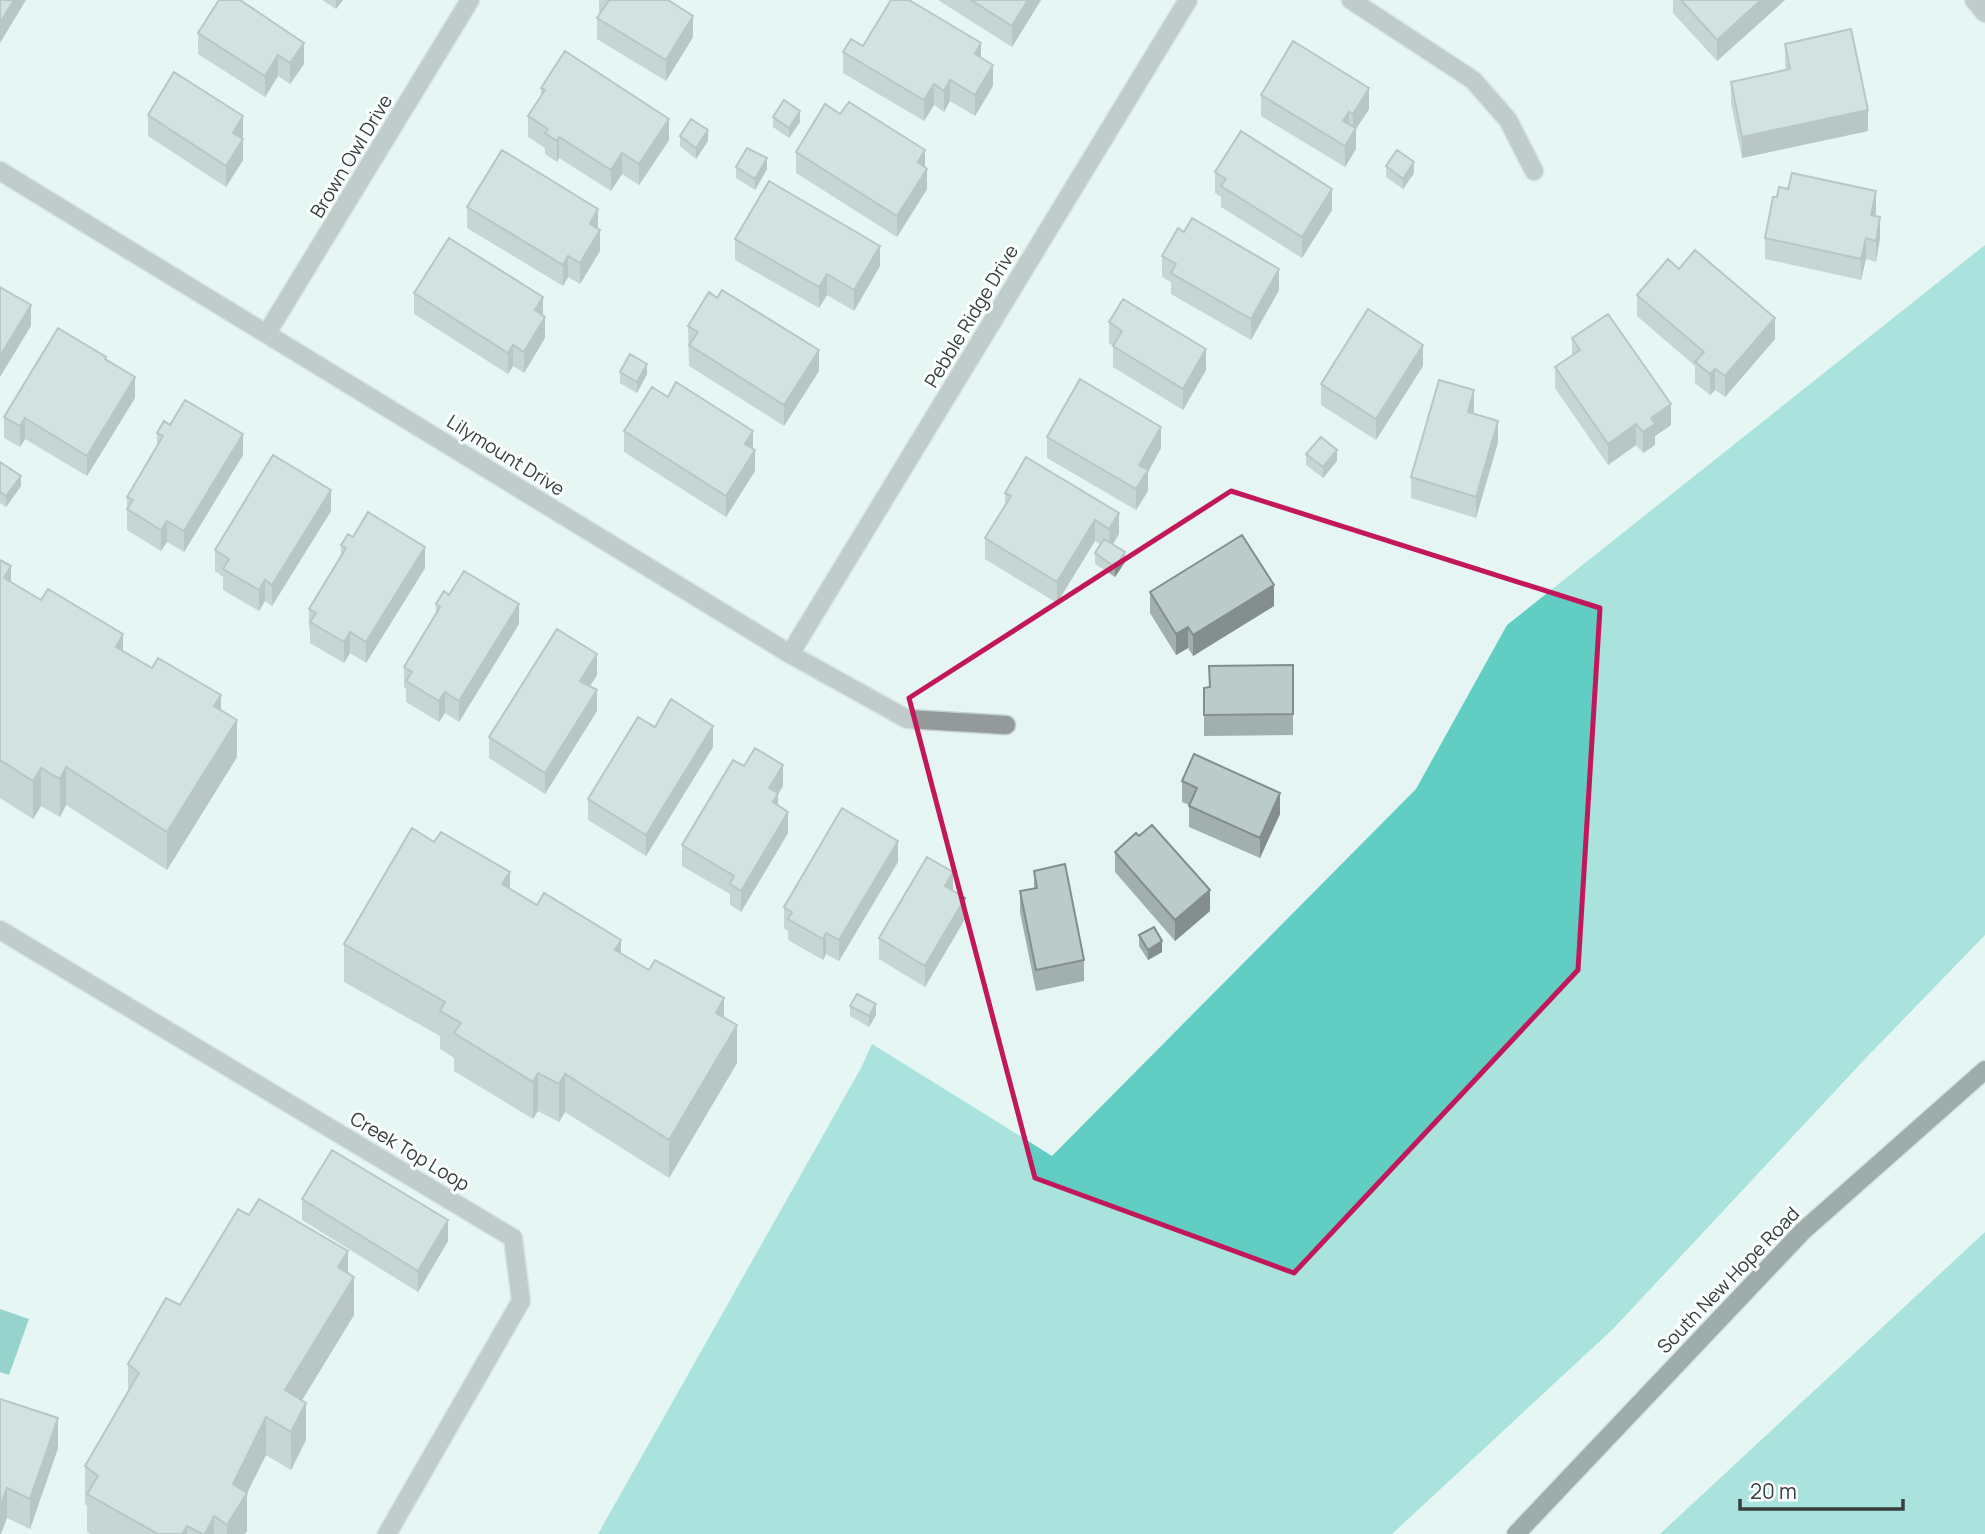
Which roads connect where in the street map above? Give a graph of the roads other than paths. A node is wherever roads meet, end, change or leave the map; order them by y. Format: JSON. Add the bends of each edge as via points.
{"nodes":[{"id":1,"x":470,"y":0,"type":"edge"},
{"id":2,"x":1188,"y":0,"type":"edge"},
{"id":3,"x":1351,"y":0,"type":"edge"},
{"id":4,"x":1974,"y":0,"type":"edge"},
{"id":5,"x":1985,"y":13,"type":"edge"},
{"id":6,"x":0,"y":171,"type":"edge"},
{"id":7,"x":1534,"y":171,"type":"dead end"},
{"id":8,"x":267,"y":333,"type":"junction"},
{"id":9,"x":790,"y":653,"type":"junction"},
{"id":10,"x":1006,"y":725,"type":"dead end"},
{"id":11,"x":0,"y":930,"type":"edge"},
{"id":12,"x":1985,"y":1070,"type":"edge"},
{"id":13,"x":387,"y":1534,"type":"edge"},
{"id":14,"x":1516,"y":1534,"type":"edge"}],
"edges":[{"from":1,"to":8,"type":"street","name":"Brown Owl Drive"},
{"from":2,"to":9,"type":"street","name":"Pebble Ridge Drive"},
{"from":3,"to":7,"type":"street","via":[[1473,80],[1508,120]]},
{"from":4,"to":5,"type":"street"},
{"from":6,"to":8,"type":"street","name":"Lilymount Drive"},
{"from":8,"to":9,"type":"street","name":"Lilymount Drive"},
{"from":9,"to":10,"type":"street","name":"Lilymount Drive","via":[[907,719]]},
{"from":11,"to":13,"type":"street","name":"Creek Top Loop","via":[[513,1238],[521,1301]]},
{"from":12,"to":14,"type":"main road","name":"South New Hope Road","via":[[1803,1231]]}]}
